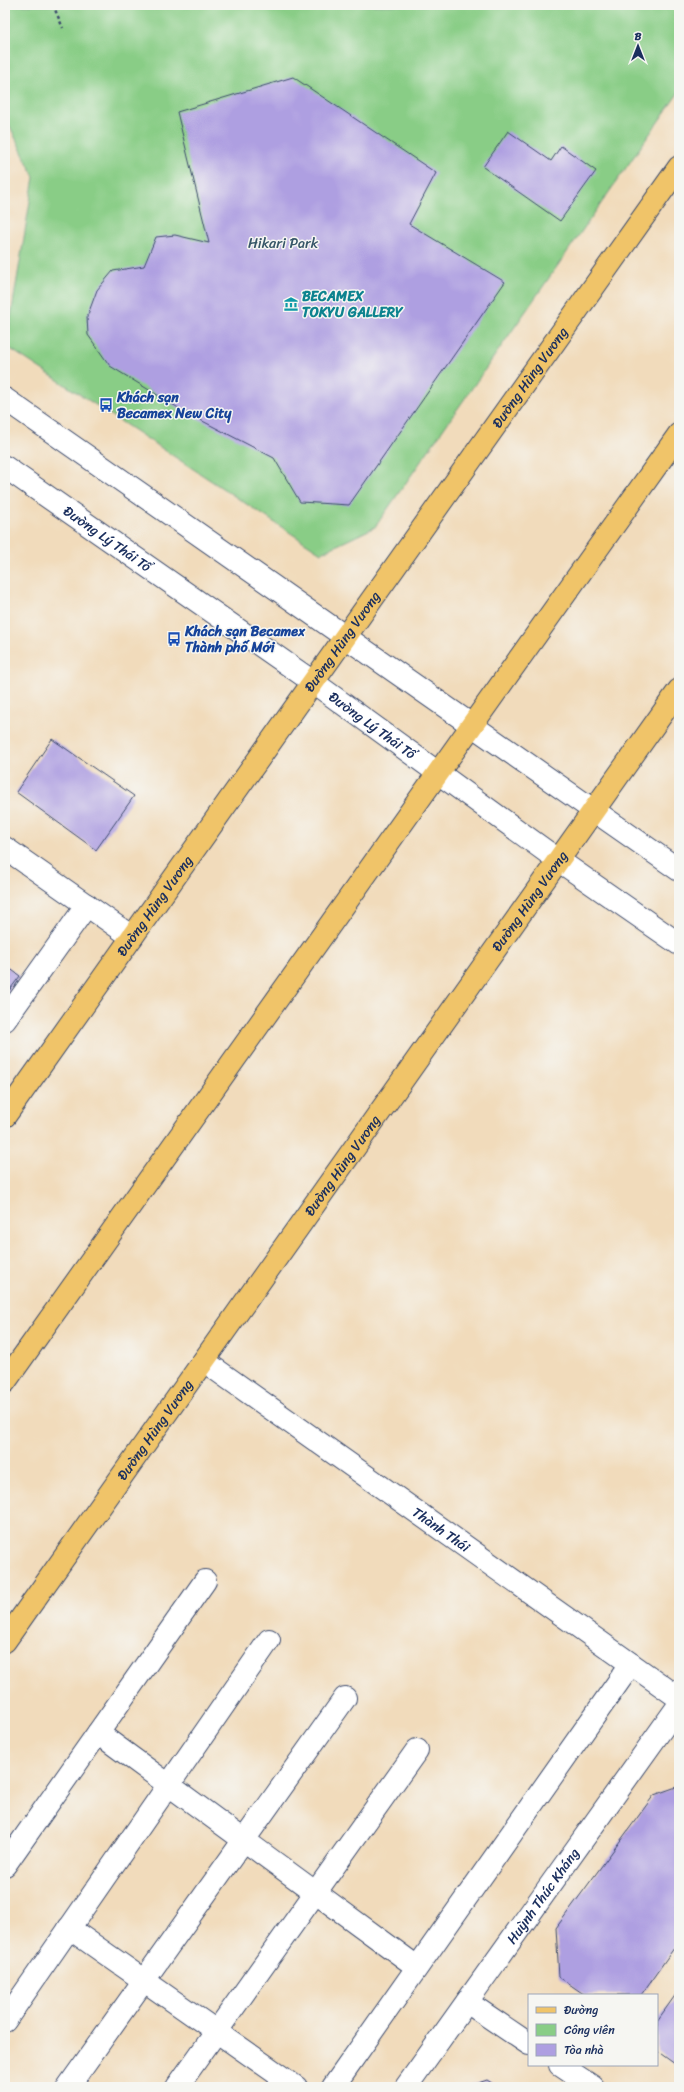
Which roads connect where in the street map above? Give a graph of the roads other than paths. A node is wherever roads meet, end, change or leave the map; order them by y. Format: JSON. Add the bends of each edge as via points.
{"nodes":[{"id":1,"x":679,"y":167,"type":"edge"},
{"id":2,"x":5,"y":399,"type":"edge"},
{"id":3,"x":679,"y":434,"type":"edge"},
{"id":4,"x":5,"y":467,"type":"edge"},
{"id":5,"x":345,"y":638,"type":"junction"},
{"id":6,"x":313,"y":682,"type":"junction"},
{"id":7,"x":679,"y":690,"type":"edge"},
{"id":8,"x":472,"y":724,"type":"junction"},
{"id":9,"x":437,"y":772,"type":"junction"},
{"id":10,"x":594,"y":810,"type":"junction"},
{"id":11,"x":5,"y":848,"type":"edge"},
{"id":12,"x":558,"y":860,"type":"junction"},
{"id":13,"x":679,"y":870,"type":"edge"},
{"id":14,"x":87,"y":905,"type":"junction"},
{"id":15,"x":132,"y":937,"type":"junction"},
{"id":16,"x":679,"y":944,"type":"edge"},
{"id":17,"x":5,"y":1020,"type":"edge"},
{"id":18,"x":5,"y":1116,"type":"edge"},
{"id":19,"x":204,"y":1361,"type":"junction"},
{"id":20,"x":5,"y":1382,"type":"edge"},
{"id":21,"x":205,"y":1581,"type":"dead end"},
{"id":22,"x":268,"y":1640,"type":"dead end"},
{"id":23,"x":5,"y":1641,"type":"edge"},
{"id":24,"x":631,"y":1664,"type":"junction"},
{"id":25,"x":345,"y":1698,"type":"dead end"},
{"id":26,"x":679,"y":1698,"type":"edge"},
{"id":27,"x":679,"y":1705,"type":"edge"},
{"id":28,"x":98,"y":1733,"type":"junction"},
{"id":29,"x":417,"y":1750,"type":"dead end"},
{"id":30,"x":168,"y":1785,"type":"junction"},
{"id":31,"x":244,"y":1840,"type":"junction"},
{"id":32,"x":5,"y":1865,"type":"edge"},
{"id":33,"x":316,"y":1892,"type":"junction"},
{"id":34,"x":69,"y":1928,"type":"junction"},
{"id":35,"x":417,"y":1967,"type":"junction"},
{"id":36,"x":143,"y":1980,"type":"junction"},
{"id":37,"x":467,"y":2002,"type":"junction"},
{"id":38,"x":5,"y":2021,"type":"edge"},
{"id":39,"x":216,"y":2032,"type":"junction"},
{"id":40,"x":528,"y":2043,"type":"edge"},
{"id":41,"x":562,"y":2066,"type":"edge"},
{"id":42,"x":68,"y":2087,"type":"edge"},
{"id":43,"x":177,"y":2087,"type":"edge"},
{"id":44,"x":296,"y":2087,"type":"edge"},
{"id":45,"x":333,"y":2087,"type":"edge"},
{"id":46,"x":406,"y":2087,"type":"edge"},
{"id":47,"x":593,"y":2087,"type":"edge"}],
"edges":[{"from":1,"to":5,"type":"main road","name":"Đường Hùng Vương"},
{"from":2,"to":5,"type":"street"},
{"from":3,"to":8,"type":"main road"},
{"from":4,"to":6,"type":"street","name":"Đường Lý Thái Tổ"},
{"from":5,"to":6,"type":"main road","name":"Đường Hùng Vương"},
{"from":5,"to":8,"type":"street"},
{"from":6,"to":9,"type":"street","name":"Đường Lý Thái Tổ"},
{"from":6,"to":15,"type":"main road","name":"Đường Hùng Vương"},
{"from":7,"to":10,"type":"main road","name":"Đường Hùng Vương"},
{"from":8,"to":9,"type":"main road"},
{"from":8,"to":10,"type":"street"},
{"from":9,"to":12,"type":"street","name":"Đường Lý Thái Tổ"},
{"from":9,"to":20,"type":"main road"},
{"from":10,"to":12,"type":"main road","name":"Đường Hùng Vương"},
{"from":10,"to":13,"type":"street"},
{"from":11,"to":14,"type":"street"},
{"from":12,"to":16,"type":"street","name":"Đường Lý Thái Tổ"},
{"from":12,"to":19,"type":"main road","name":"Đường Hùng Vương"},
{"from":14,"to":15,"type":"street"},
{"from":14,"to":17,"type":"street"},
{"from":15,"to":18,"type":"main road","name":"Đường Hùng Vương"},
{"from":19,"to":23,"type":"main road","name":"Đường Hùng Vương"},
{"from":19,"to":24,"type":"street","name":"Thành Thái"},
{"from":21,"to":28,"type":"street"},
{"from":22,"to":30,"type":"street"},
{"from":24,"to":26,"type":"street","name":"Thành Thái"},
{"from":24,"to":35,"type":"street"},
{"from":25,"to":31,"type":"street"},
{"from":27,"to":37,"type":"street","name":"Huỳnh Thúc Kháng"},
{"from":28,"to":30,"type":"street"},
{"from":28,"to":32,"type":"street"},
{"from":29,"to":33,"type":"street"},
{"from":30,"to":31,"type":"street"},
{"from":30,"to":34,"type":"street"},
{"from":31,"to":33,"type":"street"},
{"from":31,"to":36,"type":"street"},
{"from":33,"to":35,"type":"street"},
{"from":33,"to":39,"type":"street"},
{"from":34,"to":36,"type":"street"},
{"from":34,"to":38,"type":"street"},
{"from":35,"to":45,"type":"street"},
{"from":36,"to":39,"type":"street"},
{"from":36,"to":42,"type":"street"},
{"from":37,"to":40,"type":"street"},
{"from":37,"to":46,"type":"street","name":"Huỳnh Thúc Kháng"},
{"from":39,"to":43,"type":"street"},
{"from":39,"to":44,"type":"street"},
{"from":41,"to":47,"type":"street"}]}
